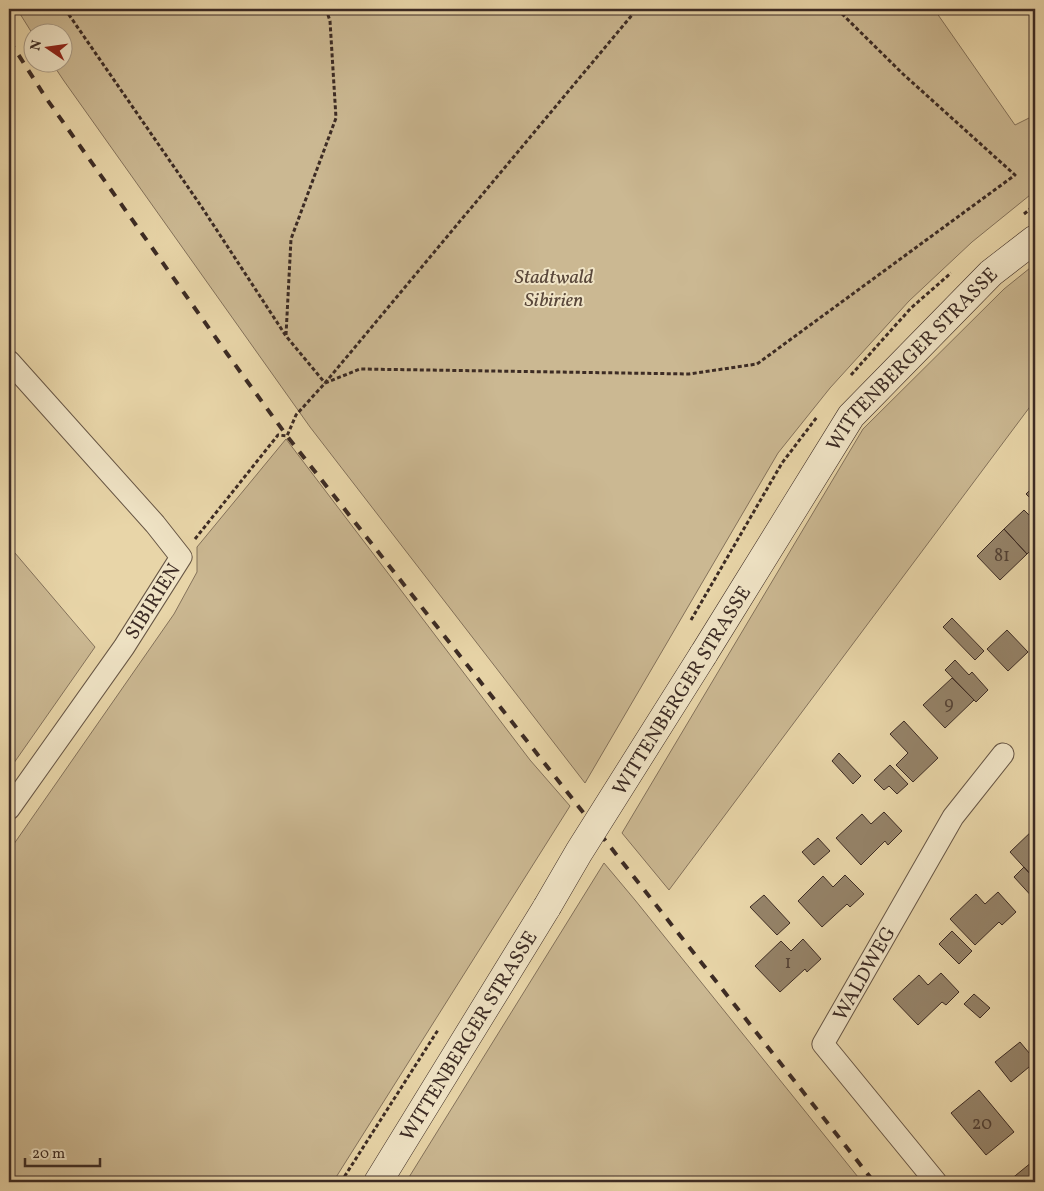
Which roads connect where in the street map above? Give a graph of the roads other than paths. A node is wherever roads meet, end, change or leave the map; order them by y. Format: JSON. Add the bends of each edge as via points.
{"nodes":[{"id":1,"x":1035,"y":239,"type":"edge"},
{"id":2,"x":9,"y":361,"type":"edge"},
{"id":3,"x":1003,"y":754,"type":"dead end"},
{"id":4,"x":9,"y":809,"type":"edge"},
{"id":5,"x":378,"y":1182,"type":"edge"},
{"id":6,"x":936,"y":1182,"type":"edge"}],
"edges":[{"from":1,"to":5,"type":"main road","name":"WITTENBERGER STRASSE","bridge":true,"via":[[991,273],[851,416]]},
{"from":2,"to":4,"type":"street","name":"SIBIRIEN","via":[[181,557],[124,647]]},
{"from":3,"to":6,"type":"street","name":"WALDWEG","via":[[953,818],[824,1044]]}]}
